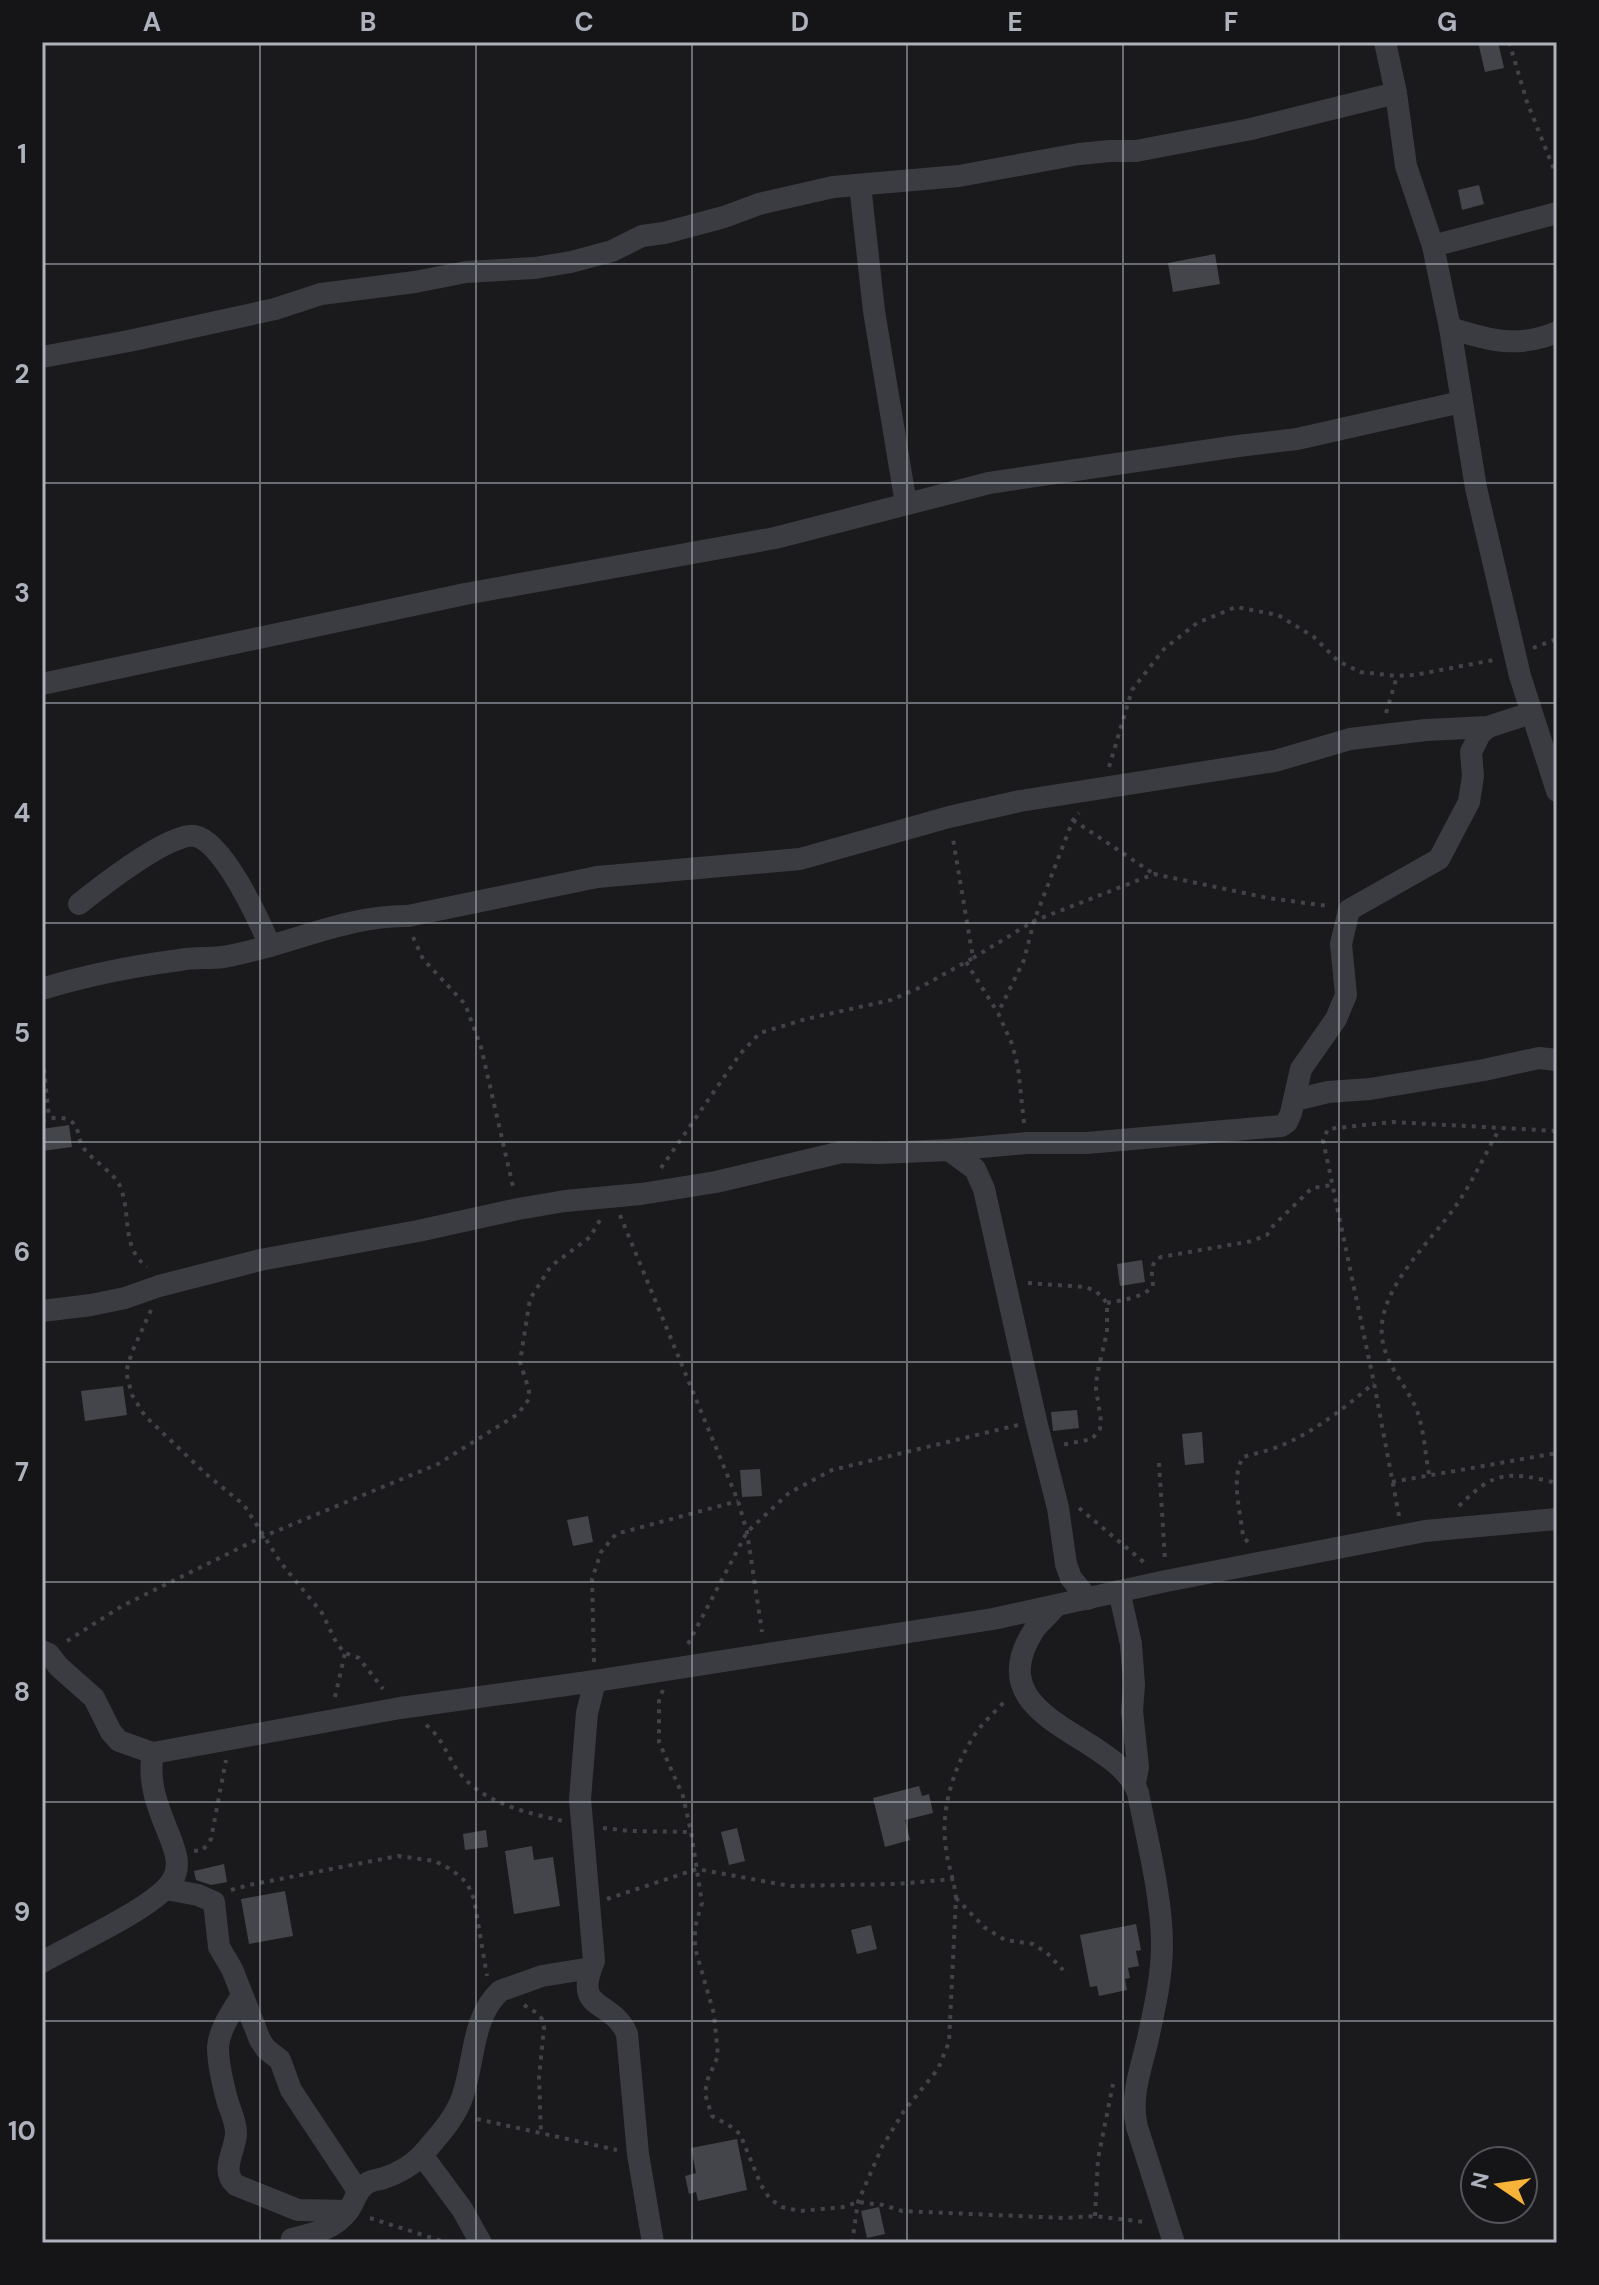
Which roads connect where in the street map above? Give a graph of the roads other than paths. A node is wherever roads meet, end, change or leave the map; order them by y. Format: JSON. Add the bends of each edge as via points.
{"nodes":[{"id":1,"x":1385,"y":42,"type":"edge"},
{"id":2,"x":1396,"y":93,"type":"junction"},
{"id":3,"x":860,"y":185,"type":"junction"},
{"id":4,"x":1557,"y":213,"type":"edge"},
{"id":5,"x":1433,"y":246,"type":"junction"},
{"id":6,"x":1450,"y":328,"type":"junction"},
{"id":7,"x":1557,"y":332,"type":"edge"},
{"id":8,"x":42,"y":357,"type":"edge"},
{"id":9,"x":1461,"y":402,"type":"junction"},
{"id":10,"x":906,"y":504,"type":"junction"},
{"id":11,"x":42,"y":684,"type":"edge"},
{"id":12,"x":1531,"y":713,"type":"junction"},
{"id":13,"x":1488,"y":727,"type":"junction"},
{"id":14,"x":1557,"y":791,"type":"edge"},
{"id":15,"x":79,"y":904,"type":"dead end"},
{"id":16,"x":270,"y":946,"type":"junction"},
{"id":17,"x":42,"y":989,"type":"edge"},
{"id":18,"x":1557,"y":1060,"type":"edge"},
{"id":19,"x":1295,"y":1100,"type":"junction"},
{"id":20,"x":995,"y":1145,"type":"junction"},
{"id":21,"x":949,"y":1150,"type":"junction"},
{"id":22,"x":979,"y":1176,"type":"junction"},
{"id":23,"x":42,"y":1311,"type":"edge"},
{"id":24,"x":1557,"y":1519,"type":"edge"},
{"id":25,"x":1119,"y":1591,"type":"junction"},
{"id":26,"x":1088,"y":1599,"type":"junction"},
{"id":27,"x":1055,"y":1607,"type":"junction"},
{"id":28,"x":45,"y":1652,"type":"edge"},
{"id":29,"x":595,"y":1681,"type":"junction"},
{"id":30,"x":153,"y":1753,"type":"junction"},
{"id":31,"x":1135,"y":1783,"type":"junction"},
{"id":32,"x":166,"y":1889,"type":"junction"},
{"id":33,"x":42,"y":1962,"type":"edge"},
{"id":34,"x":591,"y":1968,"type":"junction"},
{"id":35,"x":241,"y":1997,"type":"junction"},
{"id":36,"x":422,"y":2155,"type":"junction"},
{"id":37,"x":353,"y":2201,"type":"junction"},
{"id":38,"x":1172,"y":2235,"type":"edge"},
{"id":39,"x":285,"y":2242,"type":"edge"},
{"id":40,"x":481,"y":2243,"type":"edge"},
{"id":41,"x":653,"y":2243,"type":"edge"}],
"edges":[{"from":1,"to":2,"type":"street"},
{"from":2,"to":3,"type":"street","via":[[1136,151]]},
{"from":2,"to":5,"type":"street","via":[[1406,166]]},
{"from":3,"to":8,"type":"street","via":[[759,204],[571,262],[321,294],[275,309]]},
{"from":3,"to":10,"type":"street","via":[[874,311]]},
{"from":4,"to":5,"type":"street"},
{"from":5,"to":6,"type":"street"},
{"from":6,"to":7,"type":"street","via":[[1510,343]]},
{"from":6,"to":9,"type":"street"},
{"from":9,"to":10,"type":"street","via":[[1297,439],[989,483]]},
{"from":9,"to":12,"type":"street","via":[[1476,488]]},
{"from":10,"to":11,"type":"street","via":[[775,538],[465,594]]},
{"from":12,"to":13,"type":"street"},
{"from":12,"to":14,"type":"street"},
{"from":13,"to":16,"type":"street","via":[[1350,739],[1275,761],[949,817],[800,859],[597,877],[408,916],[388,915]]},
{"from":13,"to":19,"type":"street","via":[[1471,752],[1469,802],[1439,859],[1349,910],[1341,944],[1346,995],[1301,1069]]},
{"from":15,"to":16,"type":"street","via":[[171,841],[198,836],[213,846],[247,897]]},
{"from":16,"to":17,"type":"street","via":[[108,972]]},
{"from":18,"to":19,"type":"street","via":[[1539,1058]]},
{"from":19,"to":20,"type":"street","via":[[1281,1126],[1087,1143]]},
{"from":20,"to":21,"type":"street"},
{"from":20,"to":22,"type":"street"},
{"from":21,"to":22,"type":"street"},
{"from":21,"to":23,"type":"street","via":[[842,1152],[716,1182],[518,1209],[260,1260],[125,1298]]},
{"from":22,"to":26,"type":"street","via":[[1053,1486],[1066,1564]]},
{"from":24,"to":25,"type":"street","via":[[1414,1533]]},
{"from":25,"to":26,"type":"street"},
{"from":25,"to":31,"type":"street","via":[[1131,1644]]},
{"from":26,"to":27,"type":"street"},
{"from":27,"to":29,"type":"street"},
{"from":27,"to":31,"type":"street","via":[[1025,1648],[1021,1683],[1053,1722],[1109,1758]]},
{"from":28,"to":30,"type":"street","via":[[94,1698],[119,1741]]},
{"from":29,"to":30,"type":"street","via":[[400,1708]]},
{"from":29,"to":34,"type":"street","via":[[580,1799]]},
{"from":30,"to":32,"type":"street","via":[[152,1785],[176,1853],[174,1879]]},
{"from":31,"to":38,"type":"street","via":[[1162,1944],[1134,2109]]},
{"from":32,"to":33,"type":"street"},
{"from":32,"to":35,"type":"street","via":[[210,1898],[215,1904],[219,1947]]},
{"from":34,"to":36,"type":"street","via":[[542,1976],[500,1991],[488,2004],[455,2114]]},
{"from":34,"to":41,"type":"street","via":[[586,1981],[592,2000],[617,2017],[627,2034]]},
{"from":35,"to":37,"type":"street","via":[[260,2040],[280,2060],[291,2090]]},
{"from":35,"to":37,"type":"street","via":[[218,2045],[236,2133],[227,2170],[230,2180],[298,2210]]},
{"from":36,"to":37,"type":"street","via":[[386,2178],[370,2181]]},
{"from":36,"to":40,"type":"street"},
{"from":37,"to":39,"type":"street","via":[[334,2224]]}]}
